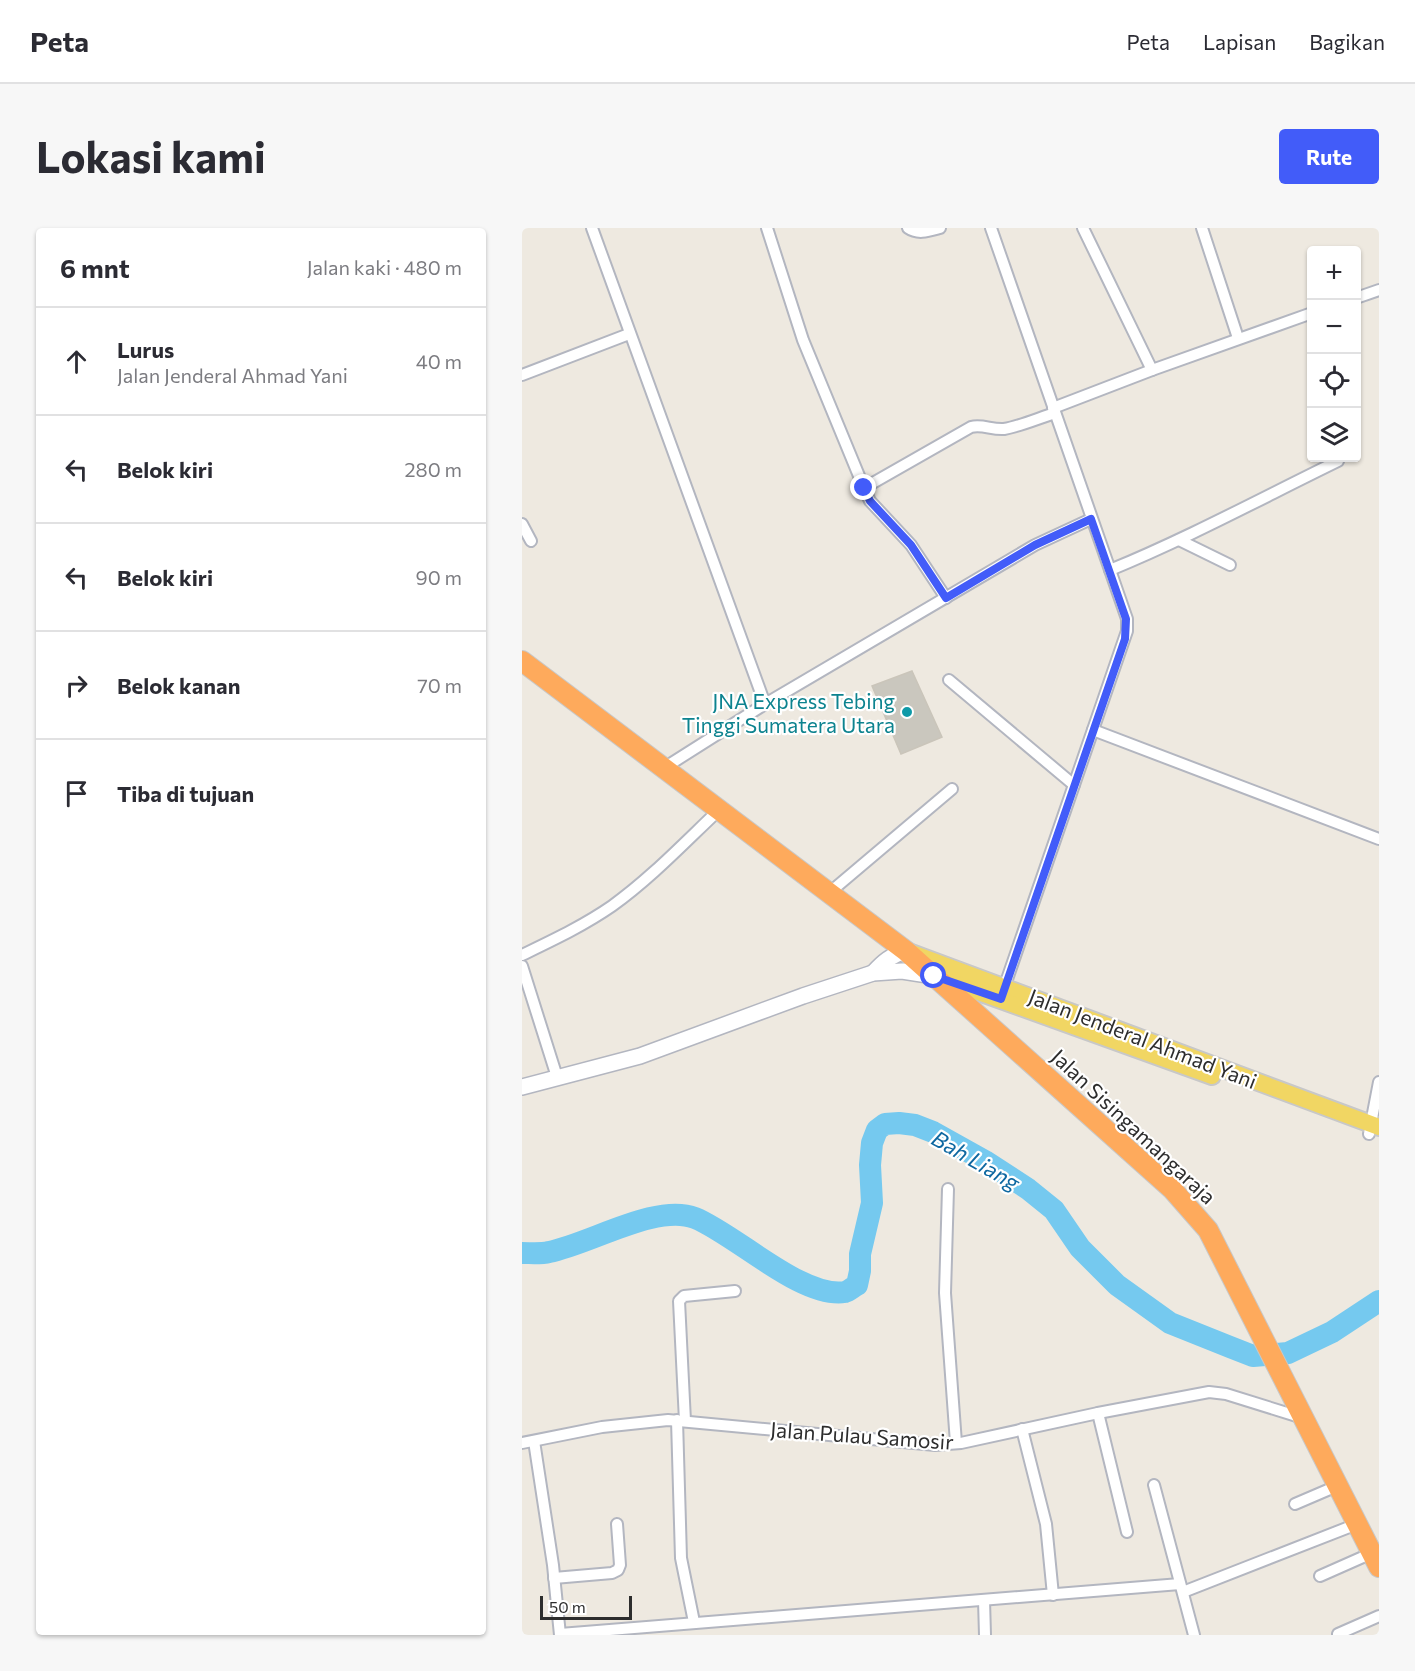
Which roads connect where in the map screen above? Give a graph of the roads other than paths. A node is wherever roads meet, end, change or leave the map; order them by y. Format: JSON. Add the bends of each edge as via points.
{"nodes":[{"id":1,"x":592,"y":228,"type":"edge"},
{"id":2,"x":767,"y":228,"type":"edge"},
{"id":3,"x":908,"y":228,"type":"edge"},
{"id":4,"x":940,"y":228,"type":"edge"},
{"id":5,"x":991,"y":228,"type":"edge"},
{"id":6,"x":1083,"y":228,"type":"edge"},
{"id":7,"x":1202,"y":228,"type":"edge"},
{"id":8,"x":1379,"y":290,"type":"edge"},
{"id":9,"x":1361,"y":296,"type":"edge"},
{"id":10,"x":1307,"y":314,"type":"edge"},
{"id":11,"x":629,"y":334,"type":"junction"},
{"id":12,"x":1239,"y":338,"type":"junction"},
{"id":13,"x":1152,"y":370,"type":"junction"},
{"id":14,"x":522,"y":375,"type":"edge"},
{"id":15,"x":1054,"y":410,"type":"junction"},
{"id":16,"x":1338,"y":462,"type":"dead end"},
{"id":17,"x":864,"y":488,"type":"junction"},
{"id":18,"x":1091,"y":519,"type":"junction"},
{"id":19,"x":522,"y":524,"type":"edge"},
{"id":20,"x":1179,"y":540,"type":"junction"},
{"id":21,"x":531,"y":541,"type":"dead end"},
{"id":22,"x":1230,"y":565,"type":"dead end"},
{"id":23,"x":1110,"y":570,"type":"junction"},
{"id":24,"x":946,"y":598,"type":"junction"},
{"id":25,"x":522,"y":661,"type":"edge"},
{"id":26,"x":949,"y":680,"type":"dead end"},
{"id":27,"x":765,"y":704,"type":"junction"},
{"id":28,"x":1093,"y":730,"type":"junction"},
{"id":29,"x":664,"y":768,"type":"junction"},
{"id":30,"x":1074,"y":785,"type":"junction"},
{"id":31,"x":952,"y":789,"type":"dead end"},
{"id":32,"x":719,"y":810,"type":"junction"},
{"id":33,"x":1379,"y":839,"type":"edge"},
{"id":34,"x":829,"y":893,"type":"junction"},
{"id":35,"x":906,"y":951,"type":"junction"},
{"id":36,"x":522,"y":955,"type":"edge"},
{"id":37,"x":522,"y":966,"type":"edge"},
{"id":38,"x":873,"y":973,"type":"junction"},
{"id":39,"x":934,"y":976,"type":"junction"},
{"id":40,"x":1003,"y":993,"type":"junction"},
{"id":41,"x":557,"y":1077,"type":"junction"},
{"id":42,"x":1379,"y":1082,"type":"edge"},
{"id":43,"x":522,"y":1087,"type":"edge"},
{"id":44,"x":1375,"y":1131,"type":"edge"},
{"id":45,"x":948,"y":1189,"type":"dead end"},
{"id":46,"x":735,"y":1291,"type":"dead end"},
{"id":47,"x":1098,"y":1413,"type":"junction"},
{"id":48,"x":1303,"y":1418,"type":"junction"},
{"id":49,"x":681,"y":1421,"type":"junction"},
{"id":50,"x":1022,"y":1429,"type":"junction"},
{"id":51,"x":534,"y":1441,"type":"junction"},
{"id":52,"x":522,"y":1443,"type":"edge"},
{"id":53,"x":956,"y":1443,"type":"junction"},
{"id":54,"x":1154,"y":1485,"type":"dead end"},
{"id":55,"x":1337,"y":1486,"type":"junction"},
{"id":56,"x":1296,"y":1504,"type":"dead end"},
{"id":57,"x":617,"y":1524,"type":"dead end"},
{"id":58,"x":1357,"y":1524,"type":"junction"},
{"id":59,"x":1127,"y":1532,"type":"dead end"},
{"id":60,"x":1375,"y":1560,"type":"edge"},
{"id":61,"x":1320,"y":1576,"type":"dead end"},
{"id":62,"x":554,"y":1578,"type":"junction"},
{"id":63,"x":1181,"y":1588,"type":"junction"},
{"id":64,"x":1053,"y":1595,"type":"junction"},
{"id":65,"x":984,"y":1600,"type":"junction"},
{"id":66,"x":1379,"y":1616,"type":"edge"},
{"id":67,"x":694,"y":1622,"type":"junction"},
{"id":68,"x":1338,"y":1634,"type":"edge"},
{"id":69,"x":560,"y":1635,"type":"edge"},
{"id":70,"x":985,"y":1635,"type":"edge"},
{"id":71,"x":1194,"y":1635,"type":"edge"}],
"edges":[{"from":1,"to":11,"type":"street"},
{"from":2,"to":17,"type":"street","via":[[803,340]]},
{"from":3,"to":4,"type":"street","via":[[921,232]]},
{"from":5,"to":15,"type":"street"},
{"from":6,"to":13,"type":"street"},
{"from":7,"to":12,"type":"street"},
{"from":8,"to":9,"type":"street"},
{"from":10,"to":12,"type":"street"},
{"from":11,"to":14,"type":"street"},
{"from":11,"to":27,"type":"street"},
{"from":12,"to":13,"type":"street"},
{"from":13,"to":15,"type":"street"},
{"from":15,"to":17,"type":"street","via":[[1006,428],[971,427]]},
{"from":15,"to":18,"type":"street"},
{"from":16,"to":20,"type":"street"},
{"from":17,"to":24,"type":"street","via":[[870,501],[911,545]]},
{"from":18,"to":23,"type":"street"},
{"from":18,"to":24,"type":"street","via":[[1035,545]]},
{"from":19,"to":21,"type":"street"},
{"from":20,"to":22,"type":"street"},
{"from":20,"to":23,"type":"street"},
{"from":23,"to":28,"type":"street","via":[[1127,631]]},
{"from":24,"to":27,"type":"street"},
{"from":25,"to":29,"type":"highway","name":"Jalan Sisingamangaraja"},
{"from":26,"to":30,"type":"street"},
{"from":27,"to":29,"type":"street"},
{"from":28,"to":30,"type":"street"},
{"from":28,"to":33,"type":"street"},
{"from":29,"to":32,"type":"highway","name":"Jalan Sisingamangaraja"},
{"from":30,"to":40,"type":"street"},
{"from":31,"to":34,"type":"street"},
{"from":32,"to":34,"type":"highway","name":"Jalan Sisingamangaraja"},
{"from":32,"to":36,"type":"street","via":[[612,906],[573,931]]},
{"from":34,"to":35,"type":"highway","name":"Jalan Sisingamangaraja"},
{"from":35,"to":38,"type":"street","via":[[885,960]]},
{"from":35,"to":39,"type":"highway","name":"Jalan Sisingamangaraja"},
{"from":35,"to":40,"type":"main road","name":"Jalan Jenderal Ahmad Yani"},
{"from":37,"to":41,"type":"street"},
{"from":38,"to":39,"type":"street"},
{"from":38,"to":41,"type":"street","via":[[640,1056]]},
{"from":39,"to":40,"type":"main road","name":"Jalan Jenderal Ahmad Yani"},
{"from":39,"to":48,"type":"highway","name":"Jalan Sisingamangaraja","via":[[1172,1189],[1208,1230]]},
{"from":40,"to":44,"type":"main road","name":"Jalan Jenderal Ahmad Yani"},
{"from":41,"to":43,"type":"street"},
{"from":42,"to":44,"type":"street"},
{"from":45,"to":53,"type":"street","via":[[945,1293]]},
{"from":46,"to":49,"type":"street","via":[[684,1296],[679,1301]]},
{"from":47,"to":48,"type":"street","name":"Jalan Pulau Samosir","via":[[1209,1392]]},
{"from":47,"to":50,"type":"street","name":"Jalan Pulau Samosir"},
{"from":47,"to":59,"type":"street"},
{"from":48,"to":55,"type":"highway","name":"Jalan Sisingamangaraja"},
{"from":49,"to":51,"type":"street","name":"Jalan Pulau Samosir","via":[[602,1427]]},
{"from":49,"to":53,"type":"street","name":"Jalan Pulau Samosir","via":[[935,1445]]},
{"from":49,"to":67,"type":"street","via":[[681,1558]]},
{"from":50,"to":53,"type":"street","name":"Jalan Pulau Samosir"},
{"from":50,"to":64,"type":"street","via":[[1047,1524]]},
{"from":51,"to":52,"type":"street","name":"Jalan Pulau Samosir"},
{"from":51,"to":62,"type":"street"},
{"from":54,"to":63,"type":"street"},
{"from":55,"to":56,"type":"street"},
{"from":55,"to":58,"type":"highway","name":"Jalan Sisingamangaraja"},
{"from":57,"to":62,"type":"street","via":[[618,1570]]},
{"from":58,"to":60,"type":"highway","name":"Jalan Sisingamangaraja"},
{"from":58,"to":63,"type":"street"},
{"from":60,"to":61,"type":"street"},
{"from":62,"to":69,"type":"street"},
{"from":63,"to":64,"type":"street"},
{"from":63,"to":71,"type":"street"},
{"from":64,"to":65,"type":"street"},
{"from":65,"to":67,"type":"street"},
{"from":65,"to":70,"type":"street"},
{"from":66,"to":68,"type":"street"},
{"from":67,"to":69,"type":"street"}]}
